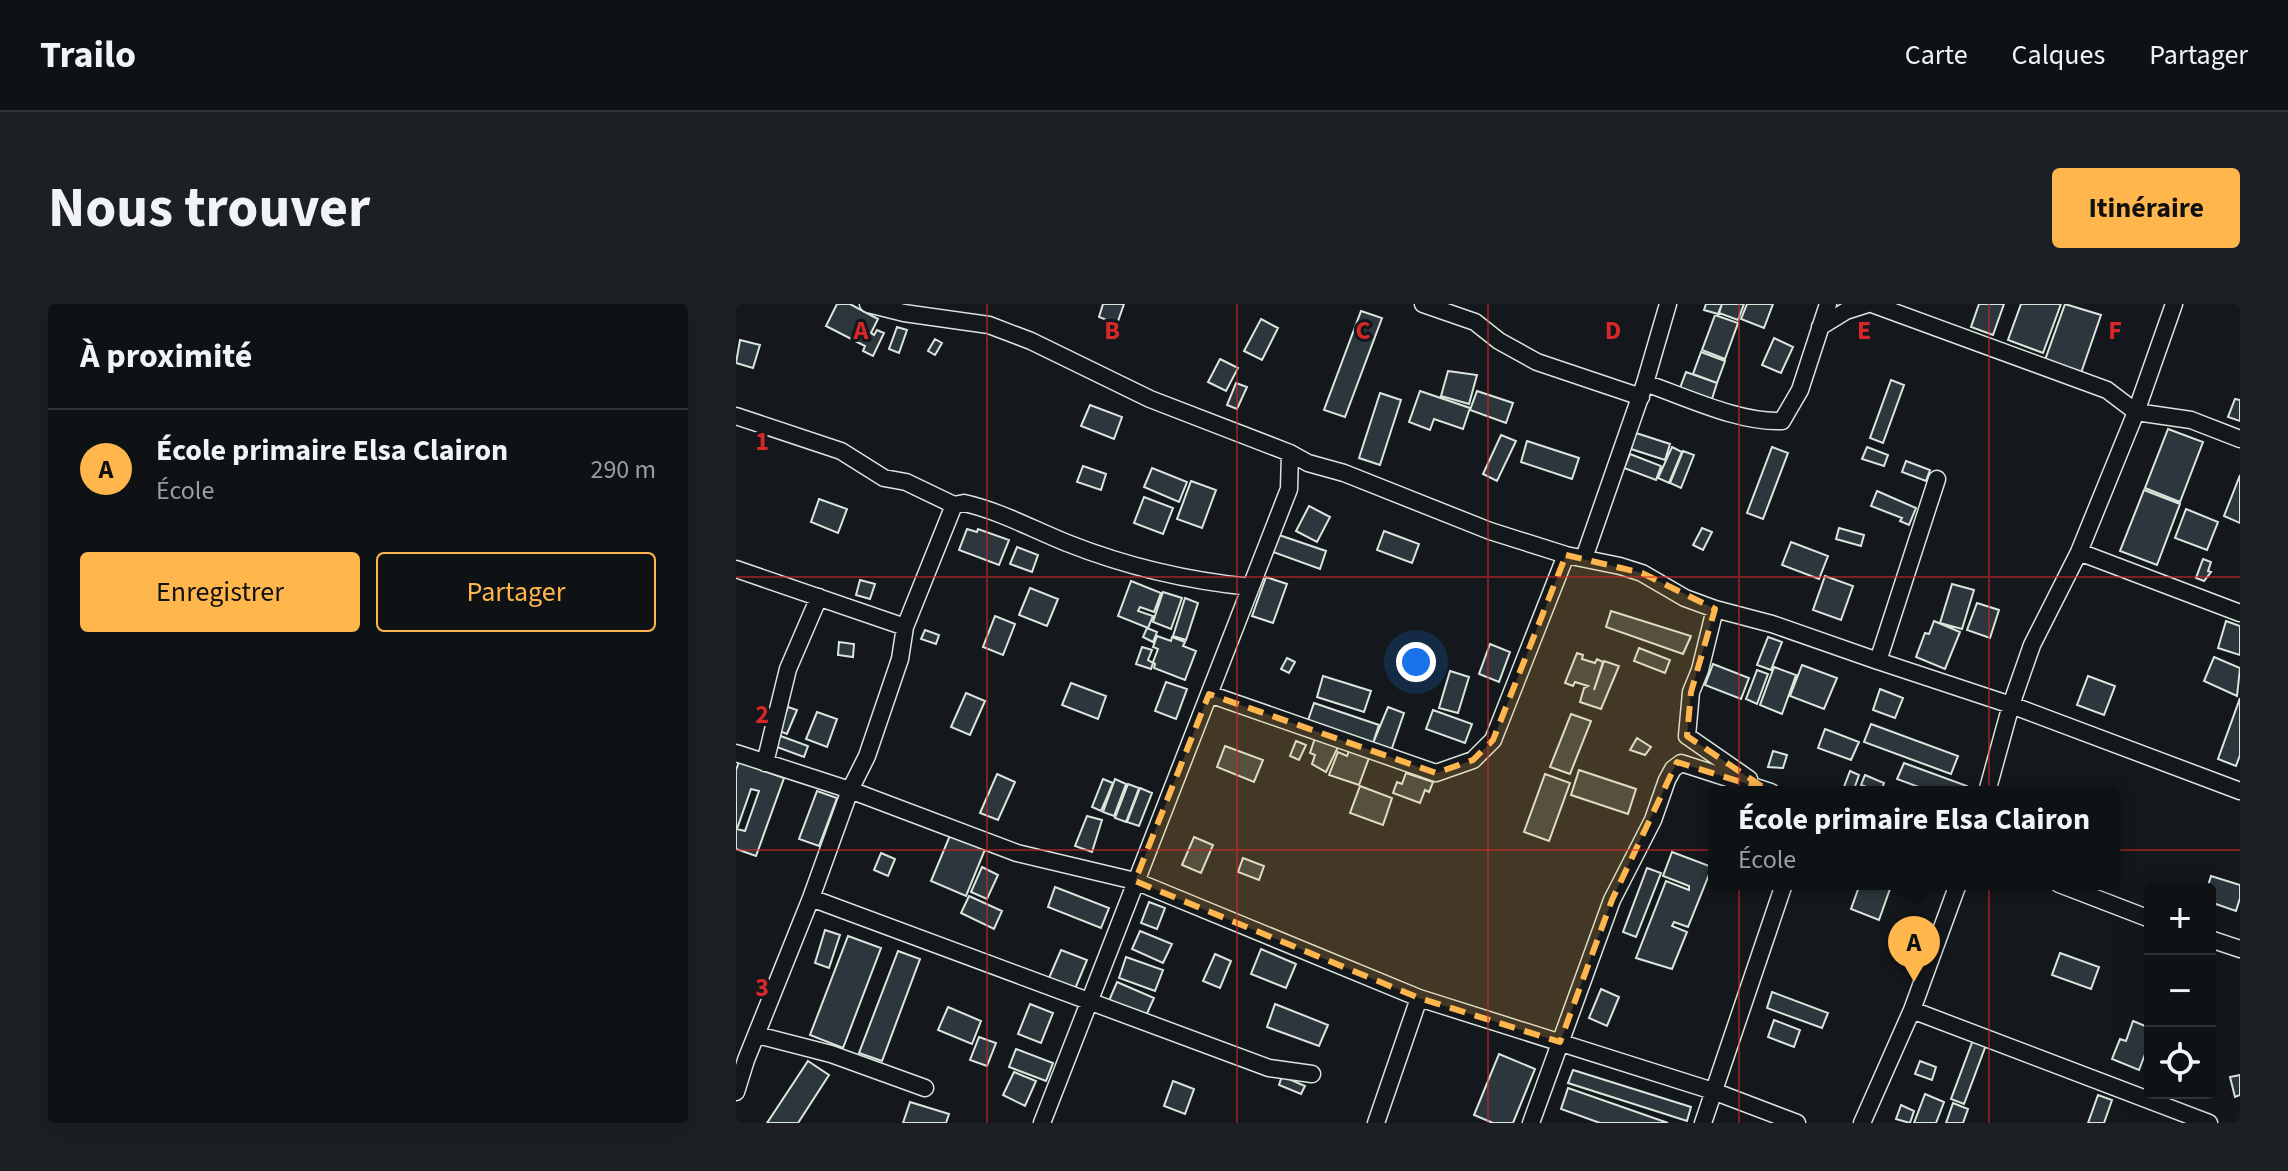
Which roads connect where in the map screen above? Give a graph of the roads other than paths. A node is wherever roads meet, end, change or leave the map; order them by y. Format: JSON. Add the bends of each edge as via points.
{"nodes":[{"id":1,"x":868,"y":304,"type":"edge"},
{"id":2,"x":1423,"y":304,"type":"edge"},
{"id":3,"x":1668,"y":304,"type":"edge"},
{"id":4,"x":1828,"y":304,"type":"edge"},
{"id":5,"x":1870,"y":304,"type":"edge"},
{"id":6,"x":2174,"y":304,"type":"edge"},
{"id":7,"x":1820,"y":327,"type":"junction"},
{"id":8,"x":1643,"y":390,"type":"junction"},
{"id":9,"x":2136,"y":412,"type":"junction"},
{"id":10,"x":736,"y":416,"type":"edge"},
{"id":11,"x":2240,"y":439,"type":"edge"},
{"id":12,"x":1290,"y":453,"type":"junction"},
{"id":13,"x":1937,"y":479,"type":"dead end"},
{"id":14,"x":954,"y":505,"type":"junction"},
{"id":15,"x":2079,"y":552,"type":"junction"},
{"id":16,"x":1566,"y":555,"type":"junction"},
{"id":17,"x":1584,"y":558,"type":"junction"},
{"id":18,"x":736,"y":569,"type":"edge"},
{"id":19,"x":1251,"y":587,"type":"junction"},
{"id":20,"x":819,"y":597,"type":"junction"},
{"id":21,"x":1715,"y":609,"type":"junction"},
{"id":22,"x":2240,"y":613,"type":"edge"},
{"id":23,"x":905,"y":627,"type":"junction"},
{"id":24,"x":1878,"y":661,"type":"junction"},
{"id":25,"x":1209,"y":694,"type":"junction"},
{"id":26,"x":2011,"y":705,"type":"junction"},
{"id":27,"x":736,"y":753,"type":"edge"},
{"id":28,"x":765,"y":763,"type":"junction"},
{"id":29,"x":1753,"y":786,"type":"edge"},
{"id":30,"x":1761,"y":786,"type":"edge"},
{"id":31,"x":1989,"y":786,"type":"edge"},
{"id":32,"x":850,"y":790,"type":"junction"},
{"id":33,"x":2240,"y":791,"type":"edge"},
{"id":34,"x":1135,"y":881,"type":"junction"},
{"id":35,"x":1782,"y":890,"type":"edge"},
{"id":36,"x":1956,"y":890,"type":"edge"},
{"id":37,"x":2075,"y":890,"type":"edge"},
{"id":38,"x":811,"y":898,"type":"junction"},
{"id":39,"x":2144,"y":917,"type":"edge"},
{"id":40,"x":2216,"y":941,"type":"edge"},
{"id":41,"x":2240,"y":949,"type":"edge"},
{"id":42,"x":1419,"y":998,"type":"junction"},
{"id":43,"x":1090,"y":1001,"type":"junction"},
{"id":44,"x":1912,"y":1010,"type":"junction"},
{"id":45,"x":757,"y":1035,"type":"junction"},
{"id":46,"x":1560,"y":1042,"type":"junction"},
{"id":47,"x":1312,"y":1074,"type":"dead end"},
{"id":48,"x":925,"y":1088,"type":"dead end"},
{"id":49,"x":1713,"y":1091,"type":"junction"},
{"id":50,"x":736,"y":1092,"type":"edge"},
{"id":51,"x":1042,"y":1123,"type":"edge"},
{"id":52,"x":1376,"y":1123,"type":"edge"},
{"id":53,"x":1531,"y":1123,"type":"edge"},
{"id":54,"x":1703,"y":1123,"type":"edge"},
{"id":55,"x":1797,"y":1123,"type":"edge"},
{"id":56,"x":1862,"y":1123,"type":"edge"},
{"id":57,"x":2209,"y":1123,"type":"edge"}],
"edges":[{"from":1,"to":12,"type":"street","via":[[989,325],[1150,399]]},
{"from":2,"to":8,"type":"street","via":[[1475,322],[1537,362]]},
{"from":3,"to":8,"type":"street"},
{"from":4,"to":7,"type":"street"},
{"from":5,"to":7,"type":"street"},
{"from":5,"to":9,"type":"street","via":[[2107,390]]},
{"from":6,"to":9,"type":"street"},
{"from":7,"to":8,"type":"street","via":[[1800,390],[1782,421],[1765,422]]},
{"from":8,"to":17,"type":"street"},
{"from":9,"to":11,"type":"street","via":[[2191,420]]},
{"from":9,"to":15,"type":"street"},
{"from":10,"to":14,"type":"street","via":[[841,451],[884,478],[906,482]]},
{"from":12,"to":16,"type":"street"},
{"from":12,"to":19,"type":"street","via":[[1289,489]]},
{"from":13,"to":24,"type":"street"},
{"from":14,"to":19,"type":"street","via":[[975,505],[1103,556]]},
{"from":14,"to":23,"type":"street"},
{"from":15,"to":22,"type":"street"},
{"from":15,"to":26,"type":"street","via":[[2032,645]]},
{"from":16,"to":17,"type":"street"},
{"from":16,"to":25,"type":"street","via":[[1493,740],[1473,760],[1436,773]]},
{"from":17,"to":21,"type":"street","via":[[1642,573]]},
{"from":18,"to":20,"type":"street"},
{"from":19,"to":25,"type":"street"},
{"from":20,"to":23,"type":"street"},
{"from":20,"to":28,"type":"street","via":[[788,669]]},
{"from":21,"to":24,"type":"street"},
{"from":21,"to":30,"type":"street","via":[[1691,692],[1687,736]]},
{"from":23,"to":32,"type":"street","via":[[896,673]]},
{"from":24,"to":26,"type":"street"},
{"from":25,"to":34,"type":"street"},
{"from":26,"to":31,"type":"street"},
{"from":26,"to":33,"type":"street"},
{"from":27,"to":28,"type":"street"},
{"from":28,"to":32,"type":"street"},
{"from":29,"to":46,"type":"street","via":[[1681,763],[1673,769],[1612,900]]},
{"from":32,"to":34,"type":"street","via":[[1017,853]]},
{"from":32,"to":38,"type":"street"},
{"from":34,"to":42,"type":"street"},
{"from":34,"to":43,"type":"street"},
{"from":35,"to":49,"type":"street"},
{"from":36,"to":44,"type":"street"},
{"from":37,"to":39,"type":"street"},
{"from":38,"to":43,"type":"street"},
{"from":38,"to":45,"type":"street"},
{"from":40,"to":41,"type":"street"},
{"from":42,"to":46,"type":"street"},
{"from":42,"to":52,"type":"street"},
{"from":43,"to":47,"type":"street","via":[[1269,1068]]},
{"from":43,"to":51,"type":"street"},
{"from":44,"to":56,"type":"street"},
{"from":44,"to":57,"type":"street"},
{"from":45,"to":48,"type":"street","via":[[831,1054]]},
{"from":45,"to":50,"type":"street"},
{"from":46,"to":49,"type":"street"},
{"from":46,"to":53,"type":"street"},
{"from":49,"to":54,"type":"street"},
{"from":49,"to":55,"type":"street"}]}
